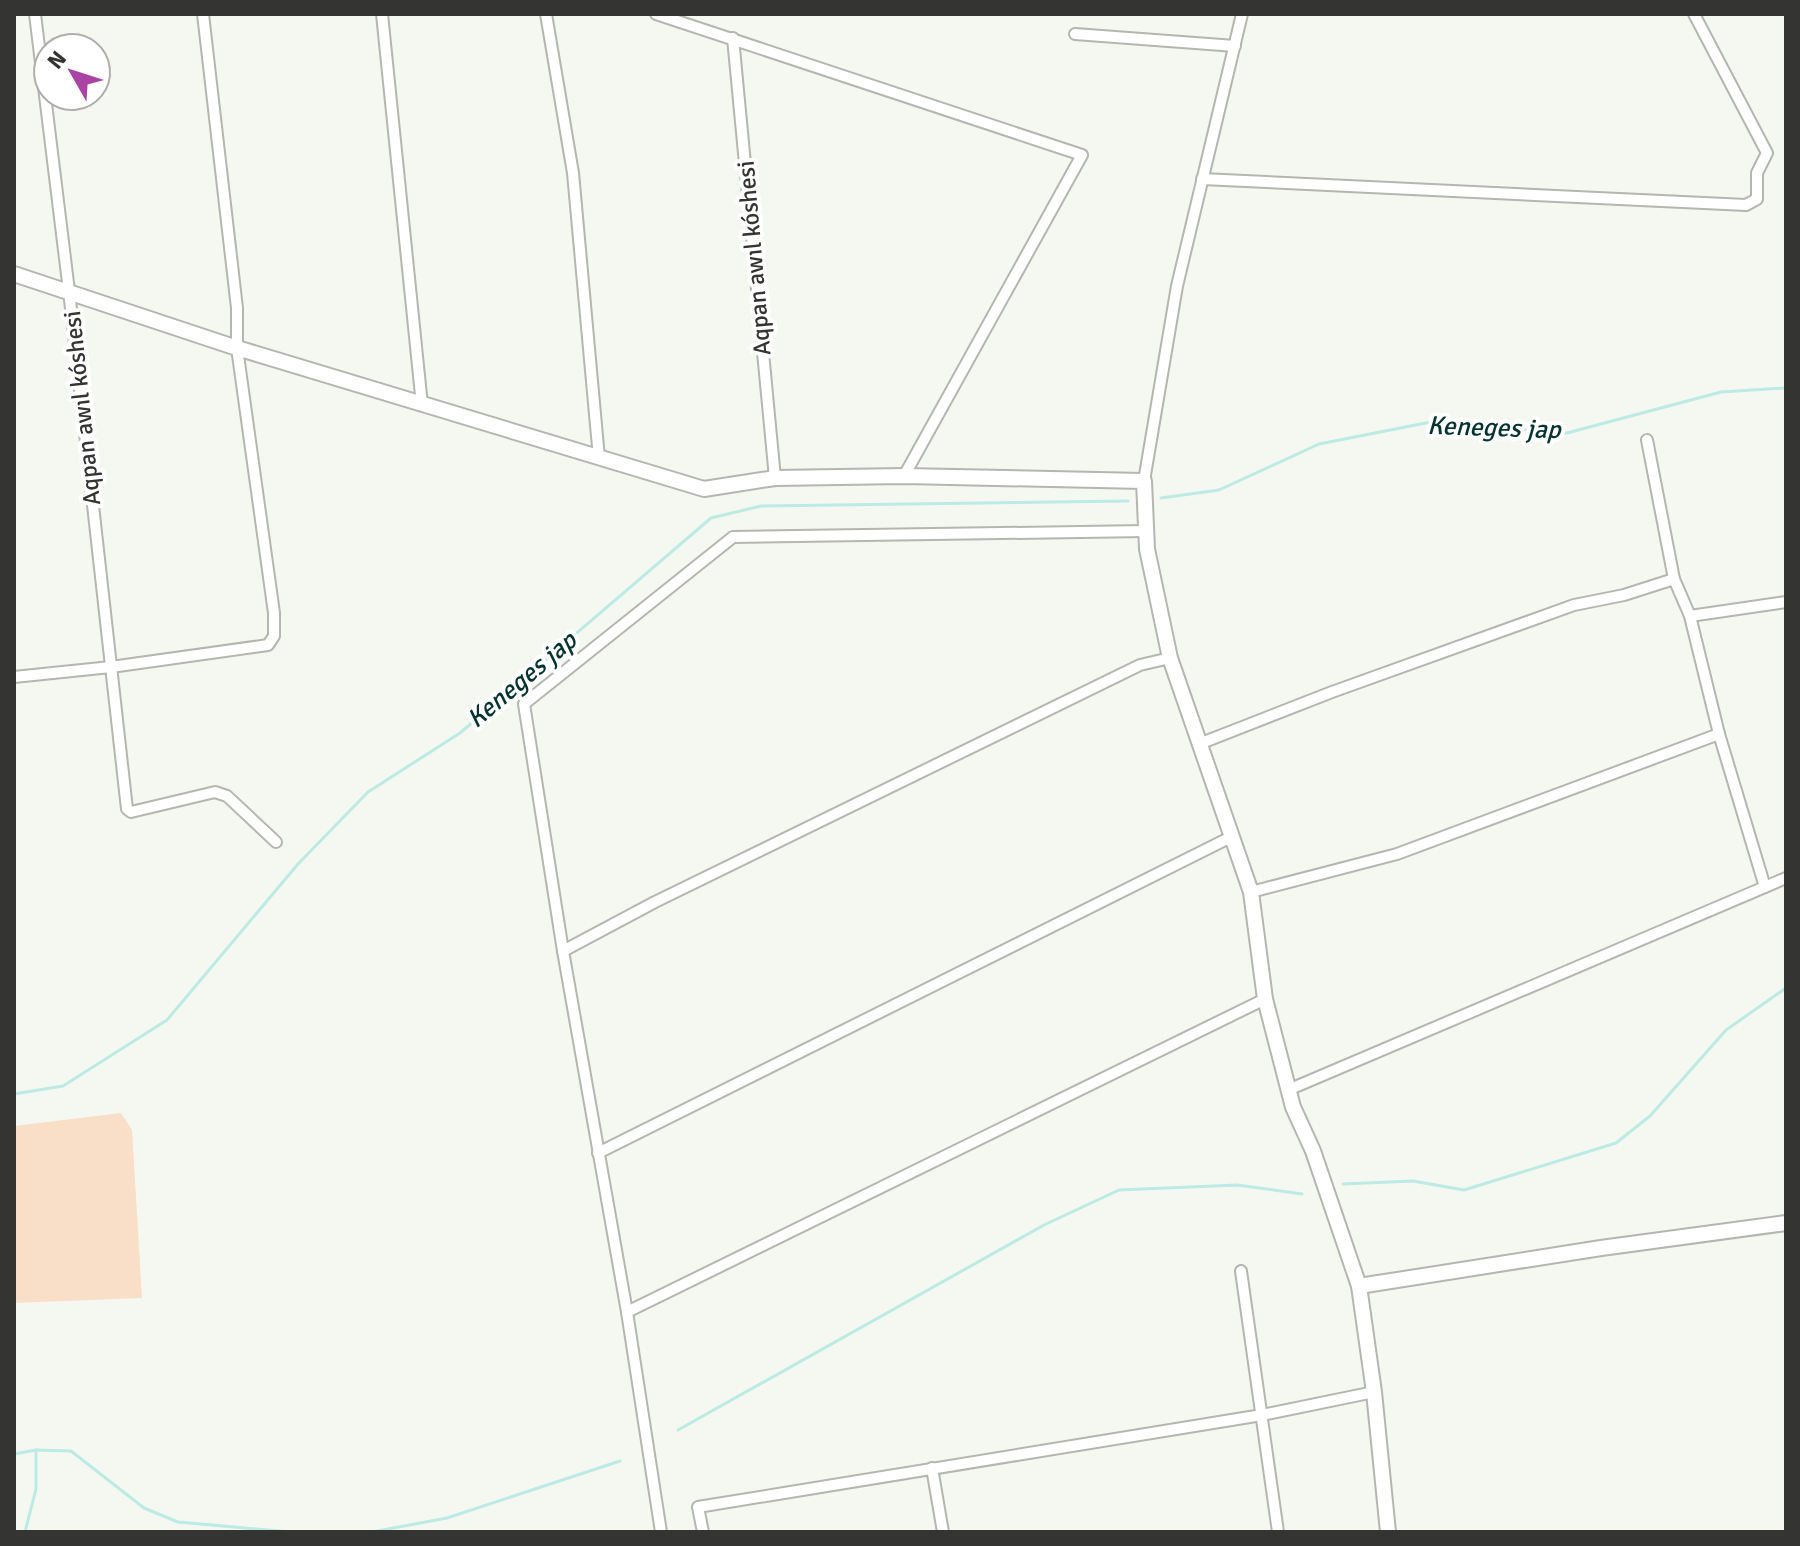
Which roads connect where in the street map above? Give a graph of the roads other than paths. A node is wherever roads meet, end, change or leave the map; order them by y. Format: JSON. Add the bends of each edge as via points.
{"nodes":[{"id":1,"x":35,"y":14,"type":"edge"},
{"id":2,"x":203,"y":14,"type":"edge"},
{"id":3,"x":382,"y":14,"type":"edge"},
{"id":4,"x":546,"y":14,"type":"edge"},
{"id":5,"x":656,"y":14,"type":"edge"},
{"id":6,"x":1242,"y":14,"type":"edge"},
{"id":7,"x":1694,"y":14,"type":"edge"},
{"id":8,"x":1075,"y":34,"type":"dead end"},
{"id":9,"x":733,"y":38,"type":"junction"},
{"id":10,"x":1235,"y":46,"type":"junction"},
{"id":11,"x":1202,"y":179,"type":"junction"},
{"id":12,"x":14,"y":274,"type":"edge"},
{"id":13,"x":69,"y":291,"type":"junction"},
{"id":14,"x":237,"y":348,"type":"junction"},
{"id":15,"x":422,"y":405,"type":"junction"},
{"id":16,"x":1647,"y":440,"type":"dead end"},
{"id":17,"x":599,"y":458,"type":"junction"},
{"id":18,"x":904,"y":476,"type":"junction"},
{"id":19,"x":775,"y":478,"type":"junction"},
{"id":20,"x":1144,"y":481,"type":"junction"},
{"id":21,"x":1146,"y":531,"type":"junction"},
{"id":22,"x":1674,"y":579,"type":"junction"},
{"id":23,"x":1786,"y":602,"type":"edge"},
{"id":24,"x":1690,"y":616,"type":"junction"},
{"id":25,"x":1170,"y":658,"type":"junction"},
{"id":26,"x":111,"y":667,"type":"junction"},
{"id":27,"x":14,"y":677,"type":"edge"},
{"id":28,"x":1719,"y":734,"type":"junction"},
{"id":29,"x":1199,"y":744,"type":"junction"},
{"id":30,"x":1231,"y":837,"type":"junction"},
{"id":31,"x":276,"y":842,"type":"dead end"},
{"id":32,"x":1786,"y":878,"type":"edge"},
{"id":33,"x":1765,"y":887,"type":"junction"},
{"id":34,"x":1251,"y":892,"type":"junction"},
{"id":35,"x":563,"y":951,"type":"junction"},
{"id":36,"x":1265,"y":999,"type":"junction"},
{"id":37,"x":1288,"y":1090,"type":"junction"},
{"id":38,"x":598,"y":1153,"type":"junction"},
{"id":39,"x":1786,"y":1223,"type":"edge"},
{"id":40,"x":1241,"y":1271,"type":"dead end"},
{"id":41,"x":1359,"y":1286,"type":"junction"},
{"id":42,"x":627,"y":1312,"type":"junction"},
{"id":43,"x":1374,"y":1392,"type":"junction"},
{"id":44,"x":1262,"y":1415,"type":"junction"},
{"id":45,"x":932,"y":1468,"type":"junction"},
{"id":46,"x":661,"y":1532,"type":"edge"},
{"id":47,"x":703,"y":1532,"type":"edge"},
{"id":48,"x":943,"y":1532,"type":"edge"},
{"id":49,"x":1278,"y":1532,"type":"edge"},
{"id":50,"x":1388,"y":1532,"type":"edge"}],
"edges":[{"from":1,"to":13,"type":"street","name":"Aqpan awıl kóshesi"},
{"from":2,"to":14,"type":"street","via":[[237,308]]},
{"from":3,"to":15,"type":"street"},
{"from":4,"to":17,"type":"street","via":[[573,173]]},
{"from":5,"to":9,"type":"street"},
{"from":6,"to":10,"type":"street"},
{"from":7,"to":11,"type":"street","via":[[1767,153],[1757,173],[1757,199],[1746,205]]},
{"from":8,"to":10,"type":"street"},
{"from":9,"to":18,"type":"street","via":[[1082,155]]},
{"from":9,"to":19,"type":"street","name":"Aqpan awıl kóshesi"},
{"from":10,"to":11,"type":"street"},
{"from":11,"to":20,"type":"street","via":[[1177,286]]},
{"from":12,"to":13,"type":"street"},
{"from":13,"to":14,"type":"street"},
{"from":13,"to":26,"type":"street","name":"Aqpan awıl kóshesi"},
{"from":14,"to":15,"type":"street"},
{"from":14,"to":26,"type":"street","via":[[274,636],[268,645]]},
{"from":15,"to":17,"type":"street"},
{"from":16,"to":22,"type":"street"},
{"from":17,"to":19,"type":"street","via":[[704,489]]},
{"from":18,"to":19,"type":"street"},
{"from":18,"to":20,"type":"street"},
{"from":20,"to":21,"type":"street"},
{"from":21,"to":25,"type":"street"},
{"from":21,"to":35,"type":"street","via":[[733,537],[524,704]]},
{"from":22,"to":24,"type":"street"},
{"from":22,"to":29,"type":"street","via":[[1574,605]]},
{"from":23,"to":24,"type":"street"},
{"from":24,"to":28,"type":"street"},
{"from":25,"to":29,"type":"street"},
{"from":25,"to":35,"type":"street","via":[[1140,665]]},
{"from":26,"to":27,"type":"street"},
{"from":26,"to":31,"type":"street","name":"Aqpan awıl kóshesi","via":[[127,809],[215,792],[227,796]]},
{"from":28,"to":33,"type":"street"},
{"from":28,"to":34,"type":"street","via":[[1397,854]]},
{"from":29,"to":30,"type":"street"},
{"from":30,"to":34,"type":"street"},
{"from":30,"to":38,"type":"street"},
{"from":32,"to":33,"type":"street"},
{"from":33,"to":37,"type":"street"},
{"from":34,"to":36,"type":"street"},
{"from":35,"to":38,"type":"street"},
{"from":36,"to":37,"type":"street"},
{"from":36,"to":42,"type":"street"},
{"from":37,"to":41,"type":"street"},
{"from":38,"to":42,"type":"street"},
{"from":39,"to":41,"type":"street"},
{"from":40,"to":44,"type":"street"},
{"from":41,"to":43,"type":"street"},
{"from":42,"to":46,"type":"street"},
{"from":43,"to":44,"type":"street"},
{"from":43,"to":50,"type":"street"},
{"from":44,"to":45,"type":"street"},
{"from":44,"to":49,"type":"street"},
{"from":45,"to":47,"type":"street","via":[[698,1507]]},
{"from":45,"to":48,"type":"street"}]}
